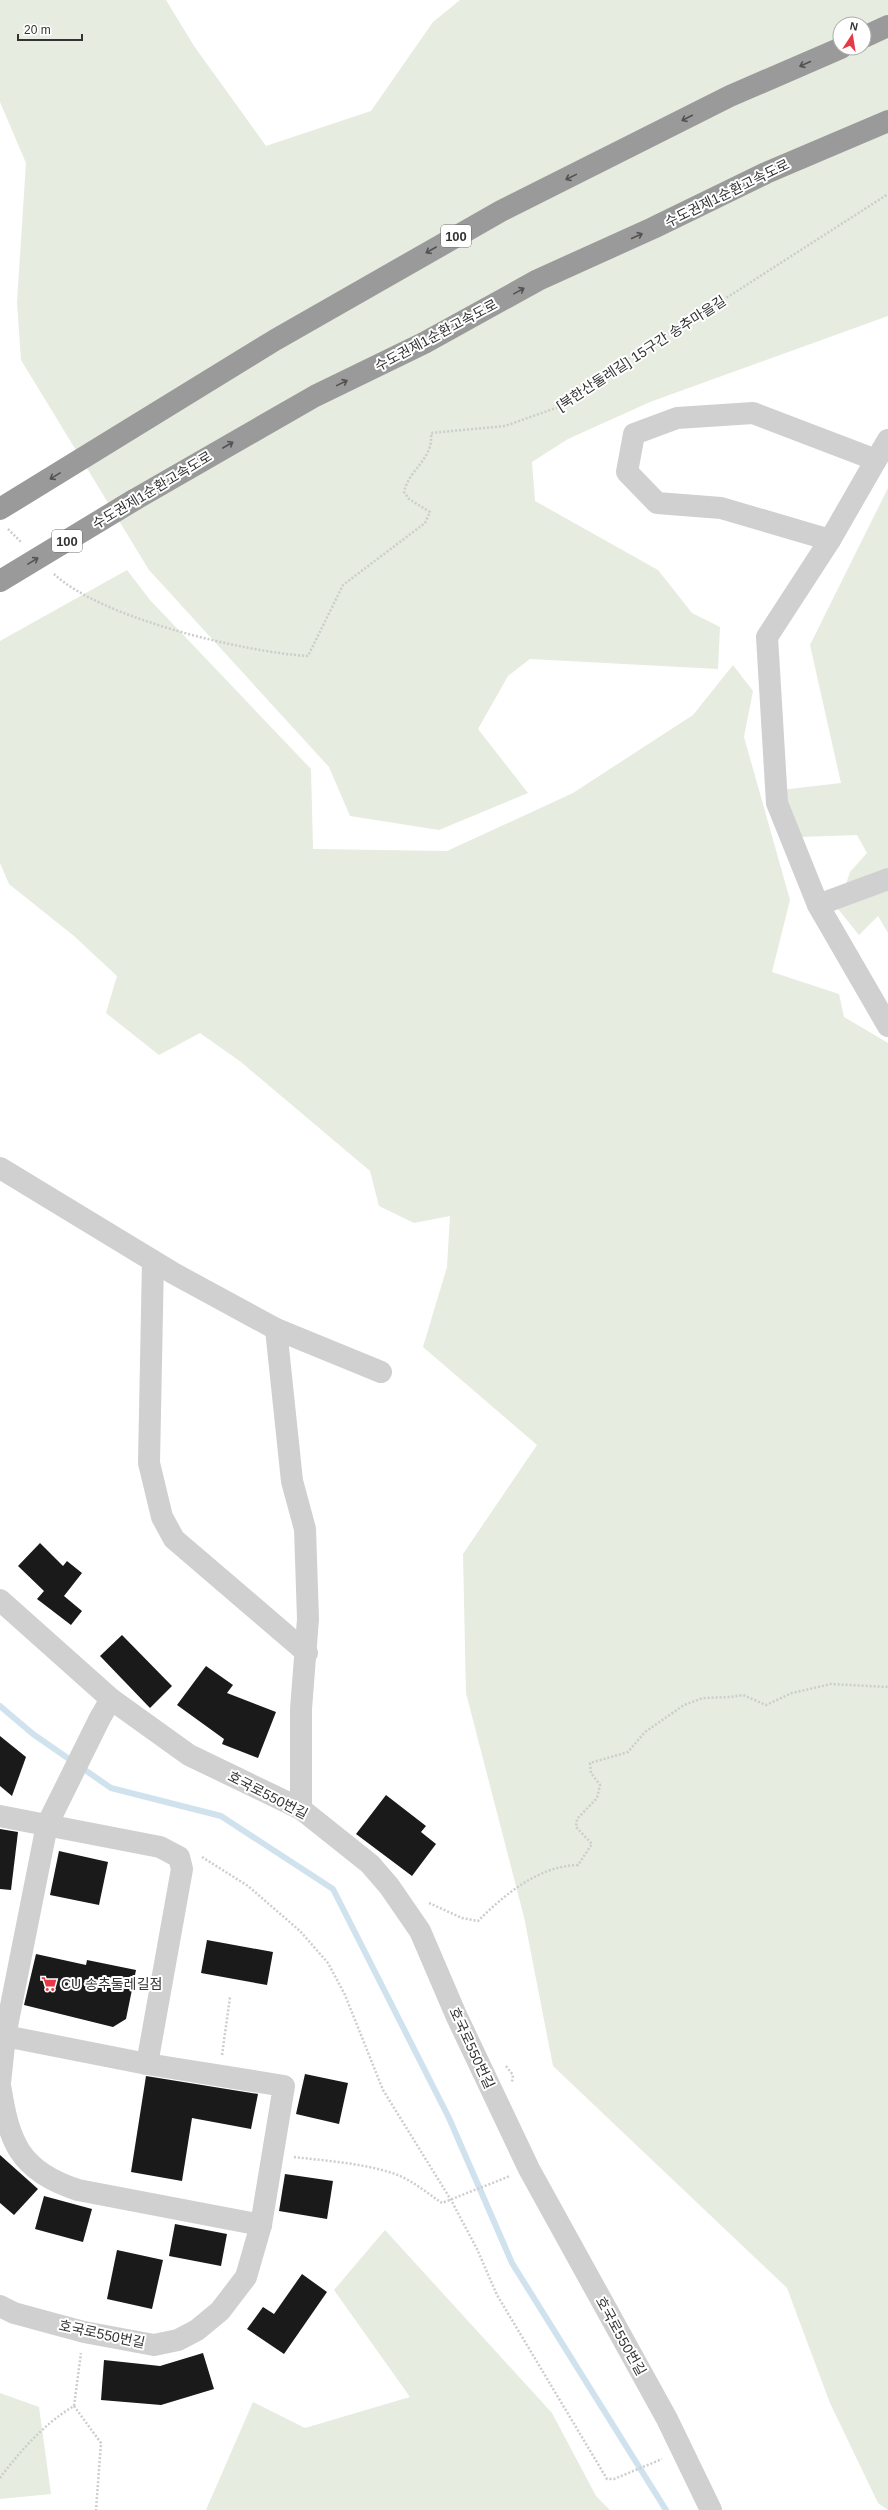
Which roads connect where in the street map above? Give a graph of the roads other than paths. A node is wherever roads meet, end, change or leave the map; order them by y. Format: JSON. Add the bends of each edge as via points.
{"nodes":[{"id":1,"x":888,"y":26,"type":"edge"},
{"id":2,"x":872,"y":33,"type":"edge"},
{"id":3,"x":832,"y":52,"type":"edge"},
{"id":4,"x":888,"y":121,"type":"edge"},
{"id":5,"x":888,"y":440,"type":"edge"},
{"id":6,"x":876,"y":460,"type":"junction"},
{"id":7,"x":3,"y":518,"type":"edge"},
{"id":8,"x":830,"y":540,"type":"junction"},
{"id":9,"x":0,"y":581,"type":"edge"},
{"id":10,"x":888,"y":879,"type":"edge"},
{"id":11,"x":818,"y":905,"type":"junction"},
{"id":12,"x":888,"y":1026,"type":"edge"},
{"id":13,"x":0,"y":1168,"type":"edge"},
{"id":14,"x":153,"y":1261,"type":"junction"},
{"id":15,"x":276,"y":1329,"type":"junction"},
{"id":16,"x":381,"y":1372,"type":"dead end"},
{"id":17,"x":0,"y":1600,"type":"edge"},
{"id":18,"x":307,"y":1653,"type":"junction"},
{"id":19,"x":111,"y":1700,"type":"junction"},
{"id":20,"x":301,"y":1809,"type":"junction"},
{"id":21,"x":0,"y":1816,"type":"edge"},
{"id":22,"x":52,"y":1816,"type":"junction"},
{"id":23,"x":2,"y":2036,"type":"edge"},
{"id":24,"x":147,"y":2064,"type":"junction"},
{"id":25,"x":0,"y":2084,"type":"edge"},
{"id":26,"x":261,"y":2225,"type":"junction"},
{"id":27,"x":0,"y":2306,"type":"edge"},
{"id":28,"x":711,"y":2510,"type":"edge"}],
"edges":[{"from":1,"to":2,"type":"highway"},
{"from":3,"to":7,"type":"highway","number":"100","one_way":true,"via":[[730,96],[502,211],[275,340],[89,456]]},
{"from":9,"to":4,"type":"highway","name":"수도권제1순환고속도로","number":"100","one_way":true,"bridge":true,"via":[[315,396],[424,343],[538,280],[766,173]]},
{"from":5,"to":6,"type":"street"},
{"from":6,"to":8,"type":"street"},
{"from":6,"to":8,"type":"street","via":[[753,412],[677,418],[634,434],[627,472],[657,503],[721,508]]},
{"from":8,"to":11,"type":"street","via":[[767,637],[777,803]]},
{"from":10,"to":11,"type":"street"},
{"from":11,"to":12,"type":"street"},
{"from":13,"to":14,"type":"street"},
{"from":14,"to":15,"type":"street"},
{"from":14,"to":18,"type":"street","via":[[149,1463],[162,1517],[174,1539]]},
{"from":15,"to":16,"type":"street"},
{"from":15,"to":18,"type":"street","via":[[292,1481],[305,1529]]},
{"from":17,"to":19,"type":"street","name":"호국로550번길"},
{"from":18,"to":20,"type":"street","via":[[301,1709]]},
{"from":19,"to":20,"type":"street","name":"호국로550번길","via":[[189,1755]]},
{"from":19,"to":22,"type":"street"},
{"from":20,"to":28,"type":"street","name":"호국로550번길","via":[[370,1864],[389,1886],[420,1931],[456,2015],[529,2169],[667,2419]]},
{"from":21,"to":22,"type":"street"},
{"from":22,"to":23,"type":"street"},
{"from":22,"to":24,"type":"street","via":[[160,1847],[179,1857],[182,1869]]},
{"from":23,"to":24,"type":"street","name":"호국로550번길"},
{"from":23,"to":25,"type":"street"},
{"from":24,"to":26,"type":"street","name":"호국로550번길","via":[[284,2086]]},
{"from":25,"to":26,"type":"street","via":[[7,2128],[12,2140],[39,2173],[57,2184]]},
{"from":26,"to":27,"type":"street","name":"호국로550번길","via":[[246,2277],[220,2311],[178,2340],[154,2345],[84,2332],[14,2313]]}]}
